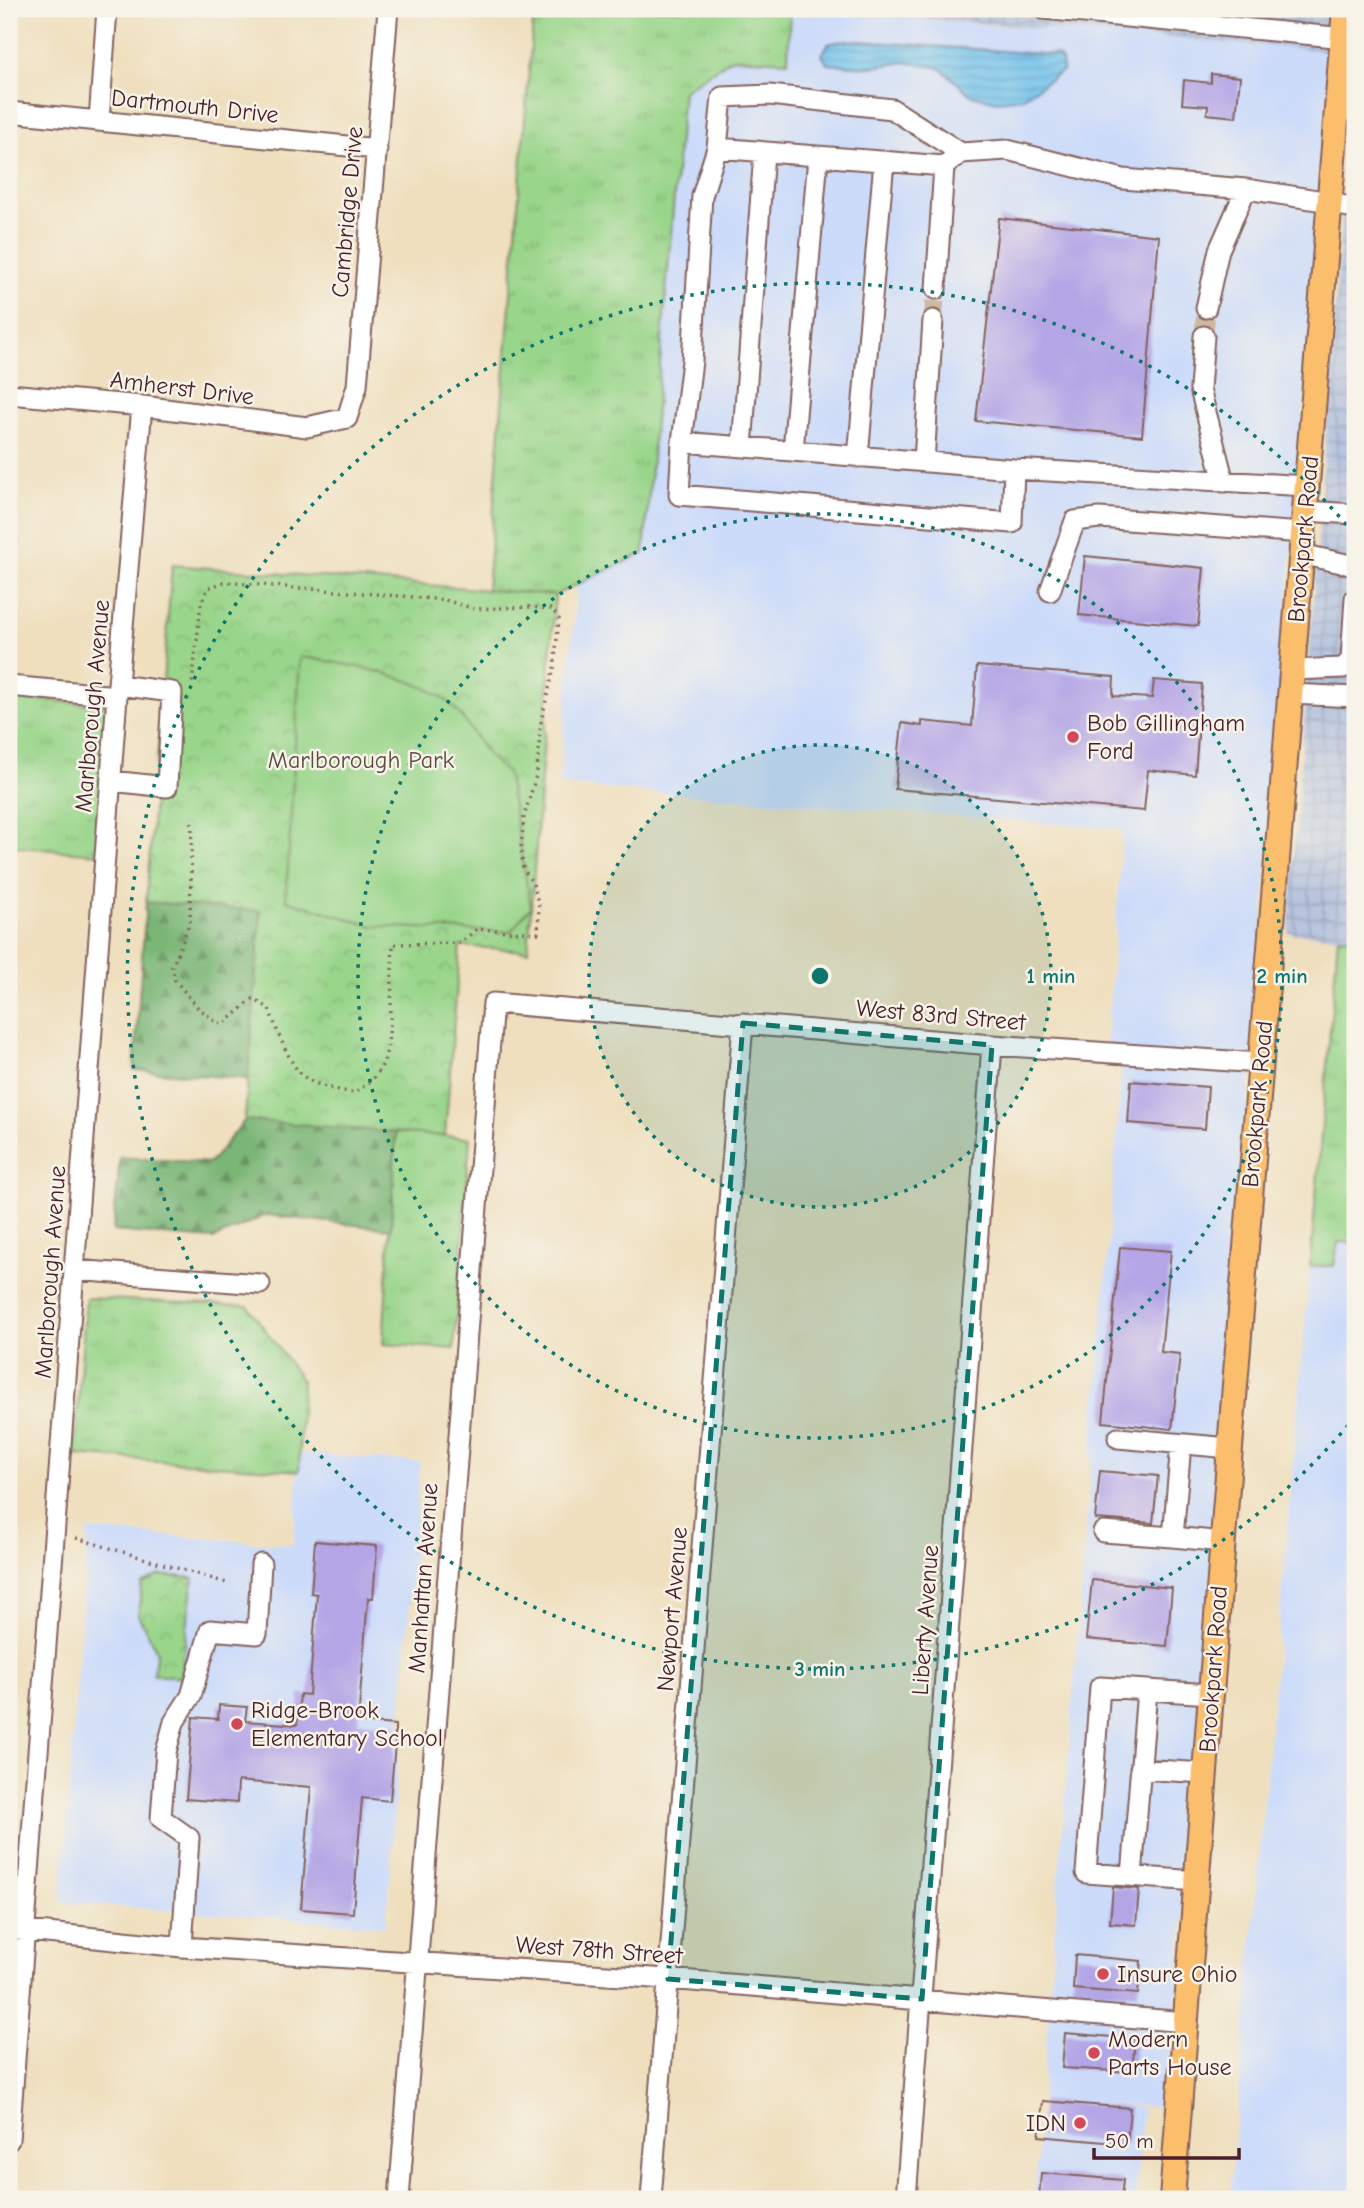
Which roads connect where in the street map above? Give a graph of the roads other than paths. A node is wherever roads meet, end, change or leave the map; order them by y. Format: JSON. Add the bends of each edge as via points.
{"nodes":[{"id":1,"x":107,"y":9,"type":"edge"},
{"id":2,"x":388,"y":9,"type":"edge"},
{"id":3,"x":1043,"y":9,"type":"edge"},
{"id":4,"x":1345,"y":9,"type":"edge"},
{"id":5,"x":1349,"y":38,"type":"edge"},
{"id":6,"x":9,"y":112,"type":"edge"},
{"id":7,"x":99,"y":121,"type":"junction"},
{"id":8,"x":717,"y":148,"type":"junction"},
{"id":9,"x":377,"y":149,"type":"junction"},
{"id":10,"x":764,"y":153,"type":"junction"},
{"id":11,"x":961,"y":153,"type":"junction"},
{"id":12,"x":818,"y":157,"type":"junction"},
{"id":13,"x":884,"y":161,"type":"junction"},
{"id":14,"x":944,"y":166,"type":"junction"},
{"id":15,"x":1247,"y":189,"type":"junction"},
{"id":16,"x":1330,"y":202,"type":"junction"},
{"id":17,"x":1355,"y":209,"type":"edge"},
{"id":18,"x":936,"y":289,"type":"tunnel mouth"},
{"id":19,"x":1206,"y":307,"type":"tunnel mouth"},
{"id":20,"x":933,"y":320,"type":"tunnel mouth"},
{"id":21,"x":1204,"y":337,"type":"tunnel mouth"},
{"id":22,"x":9,"y":394,"type":"edge"},
{"id":23,"x":142,"y":407,"type":"junction"},
{"id":24,"x":347,"y":418,"type":"joint"},
{"id":25,"x":682,"y":442,"type":"junction"},
{"id":26,"x":742,"y":447,"type":"junction"},
{"id":27,"x":793,"y":451,"type":"junction"},
{"id":28,"x":858,"y":457,"type":"junction"},
{"id":29,"x":924,"y":462,"type":"junction"},
{"id":30,"x":1014,"y":469,"type":"junction"},
{"id":31,"x":1224,"y":482,"type":"junction"},
{"id":32,"x":1307,"y":486,"type":"junction"},
{"id":33,"x":1355,"y":514,"type":"edge"},
{"id":34,"x":1303,"y":533,"type":"junction"},
{"id":35,"x":1355,"y":566,"type":"edge"},
{"id":36,"x":1050,"y":591,"type":"dead end"},
{"id":37,"x":1355,"y":598,"type":"edge"},
{"id":38,"x":1291,"y":682,"type":"junction"},
{"id":39,"x":9,"y":686,"type":"edge"},
{"id":40,"x":118,"y":690,"type":"junction"},
{"id":41,"x":1355,"y":697,"type":"edge"},
{"id":42,"x":111,"y":781,"type":"junction"},
{"id":43,"x":493,"y":1003,"type":"joint"},
{"id":44,"x":743,"y":1023,"type":"junction"},
{"id":45,"x":992,"y":1045,"type":"junction"},
{"id":46,"x":1261,"y":1063,"type":"junction"},
{"id":47,"x":74,"y":1270,"type":"junction"},
{"id":48,"x":260,"y":1284,"type":"dead end"},
{"id":49,"x":1118,"y":1438,"type":"dead end"},
{"id":50,"x":1181,"y":1444,"type":"junction"},
{"id":51,"x":1230,"y":1448,"type":"junction"},
{"id":52,"x":1103,"y":1532,"type":"dead end"},
{"id":53,"x":1173,"y":1537,"type":"junction"},
{"id":54,"x":1223,"y":1542,"type":"junction"},
{"id":55,"x":261,"y":1564,"type":"dead end"},
{"id":56,"x":1147,"y":1689,"type":"junction"},
{"id":57,"x":1211,"y":1694,"type":"junction"},
{"id":58,"x":1140,"y":1769,"type":"junction"},
{"id":59,"x":1205,"y":1773,"type":"junction"},
{"id":60,"x":1132,"y":1876,"type":"junction"},
{"id":61,"x":1197,"y":1881,"type":"junction"},
{"id":62,"x":17,"y":1930,"type":"edge"},
{"id":63,"x":182,"y":1947,"type":"junction"},
{"id":64,"x":417,"y":1963,"type":"junction"},
{"id":65,"x":668,"y":1979,"type":"junction"},
{"id":66,"x":922,"y":1999,"type":"junction"},
{"id":67,"x":1186,"y":2022,"type":"junction"},
{"id":68,"x":9,"y":2140,"type":"edge"},
{"id":69,"x":399,"y":2199,"type":"edge"},
{"id":70,"x":651,"y":2199,"type":"edge"},
{"id":71,"x":906,"y":2199,"type":"edge"},
{"id":72,"x":1172,"y":2199,"type":"edge"}],
"edges":[{"from":1,"to":7,"type":"street"},
{"from":2,"to":9,"type":"street","name":"Cambridge Drive"},
{"from":3,"to":5,"type":"street"},
{"from":4,"to":5,"type":"main road","name":"Brookpark Road"},
{"from":5,"to":16,"type":"main road","name":"Brookpark Road"},
{"from":6,"to":7,"type":"street","name":"Dartmouth Drive"},
{"from":7,"to":9,"type":"street","name":"Dartmouth Drive"},
{"from":8,"to":10,"type":"street"},
{"from":8,"to":11,"type":"street","via":[[722,97],[770,95],[892,109]]},
{"from":8,"to":25,"type":"street","via":[[702,196]]},
{"from":9,"to":24,"type":"street","name":"Cambridge Drive","via":[[357,386]]},
{"from":10,"to":12,"type":"street"},
{"from":10,"to":26,"type":"street"},
{"from":11,"to":14,"type":"street"},
{"from":11,"to":15,"type":"street","via":[[1007,150],[1123,179]]},
{"from":12,"to":13,"type":"street"},
{"from":12,"to":27,"type":"street"},
{"from":13,"to":14,"type":"street"},
{"from":13,"to":28,"type":"street"},
{"from":14,"to":18,"type":"street"},
{"from":15,"to":16,"type":"street"},
{"from":15,"to":19,"type":"street","via":[[1219,250]]},
{"from":16,"to":17,"type":"street"},
{"from":16,"to":32,"type":"main road","name":"Brookpark Road"},
{"from":20,"to":29,"type":"street"},
{"from":21,"to":31,"type":"street","via":[[1200,389]]},
{"from":22,"to":23,"type":"street","name":"Amherst Drive"},
{"from":23,"to":24,"type":"street","name":"Amherst Drive","via":[[307,428]]},
{"from":23,"to":40,"type":"street","name":"Marlborough Avenue"},
{"from":25,"to":26,"type":"street"},
{"from":25,"to":30,"type":"street","via":[[679,495],[1012,523]]},
{"from":26,"to":27,"type":"street"},
{"from":27,"to":28,"type":"street"},
{"from":28,"to":29,"type":"street"},
{"from":29,"to":30,"type":"street"},
{"from":30,"to":31,"type":"street"},
{"from":31,"to":32,"type":"street"},
{"from":32,"to":34,"type":"main road","name":"Brookpark Road"},
{"from":33,"to":34,"type":"street"},
{"from":34,"to":35,"type":"street"},
{"from":34,"to":36,"type":"street","via":[[1099,518],[1076,521]]},
{"from":34,"to":38,"type":"main road","name":"Brookpark Road"},
{"from":37,"to":38,"type":"street","via":[[1351,660],[1343,668]]},
{"from":38,"to":41,"type":"street"},
{"from":38,"to":46,"type":"main road","name":"Brookpark Road"},
{"from":39,"to":40,"type":"street"},
{"from":40,"to":42,"type":"street","name":"Marlborough Avenue"},
{"from":40,"to":42,"type":"street","via":[[172,692],[167,787]]},
{"from":42,"to":47,"type":"street","name":"Marlborough Avenue"},
{"from":43,"to":44,"type":"street","name":"West 83rd Street"},
{"from":43,"to":64,"type":"street","name":"Manhattan Avenue"},
{"from":44,"to":45,"type":"street","name":"West 83rd Street"},
{"from":44,"to":65,"type":"street","name":"Newport Avenue"},
{"from":45,"to":46,"type":"street","name":"West 83rd Street"},
{"from":45,"to":66,"type":"street","name":"Liberty Avenue"},
{"from":46,"to":51,"type":"main road","name":"Brookpark Road"},
{"from":47,"to":48,"type":"street"},
{"from":47,"to":62,"type":"street","name":"Marlborough Avenue"},
{"from":49,"to":50,"type":"street"},
{"from":50,"to":51,"type":"street"},
{"from":50,"to":53,"type":"street"},
{"from":51,"to":54,"type":"main road","name":"Brookpark Road"},
{"from":52,"to":53,"type":"street"},
{"from":53,"to":54,"type":"street"},
{"from":54,"to":57,"type":"main road","name":"Brookpark Road"},
{"from":55,"to":63,"type":"street","via":[[257,1634],[209,1630],[191,1696],[174,1723],[166,1752],[161,1818],[189,1838]]},
{"from":56,"to":57,"type":"street"},
{"from":56,"to":58,"type":"street"},
{"from":56,"to":60,"type":"street","via":[[1100,1687],[1086,1873]]},
{"from":57,"to":59,"type":"main road","name":"Brookpark Road"},
{"from":58,"to":59,"type":"street"},
{"from":58,"to":60,"type":"street"},
{"from":59,"to":61,"type":"main road","name":"Brookpark Road"},
{"from":60,"to":61,"type":"street"},
{"from":61,"to":67,"type":"main road","name":"Brookpark Road"},
{"from":62,"to":63,"type":"street","name":"West 78th Street"},
{"from":62,"to":68,"type":"street","name":"Marlborough Avenue"},
{"from":63,"to":64,"type":"street","name":"West 78th Street"},
{"from":64,"to":65,"type":"street","name":"West 78th Street"},
{"from":64,"to":69,"type":"street","name":"Manhattan Avenue"},
{"from":65,"to":66,"type":"street","name":"West 78th Street"},
{"from":65,"to":70,"type":"street","name":"Newport Avenue"},
{"from":66,"to":67,"type":"street","name":"West 78th Street"},
{"from":66,"to":71,"type":"street","name":"Liberty Avenue"},
{"from":67,"to":72,"type":"main road","name":"Brookpark Road"}]}
